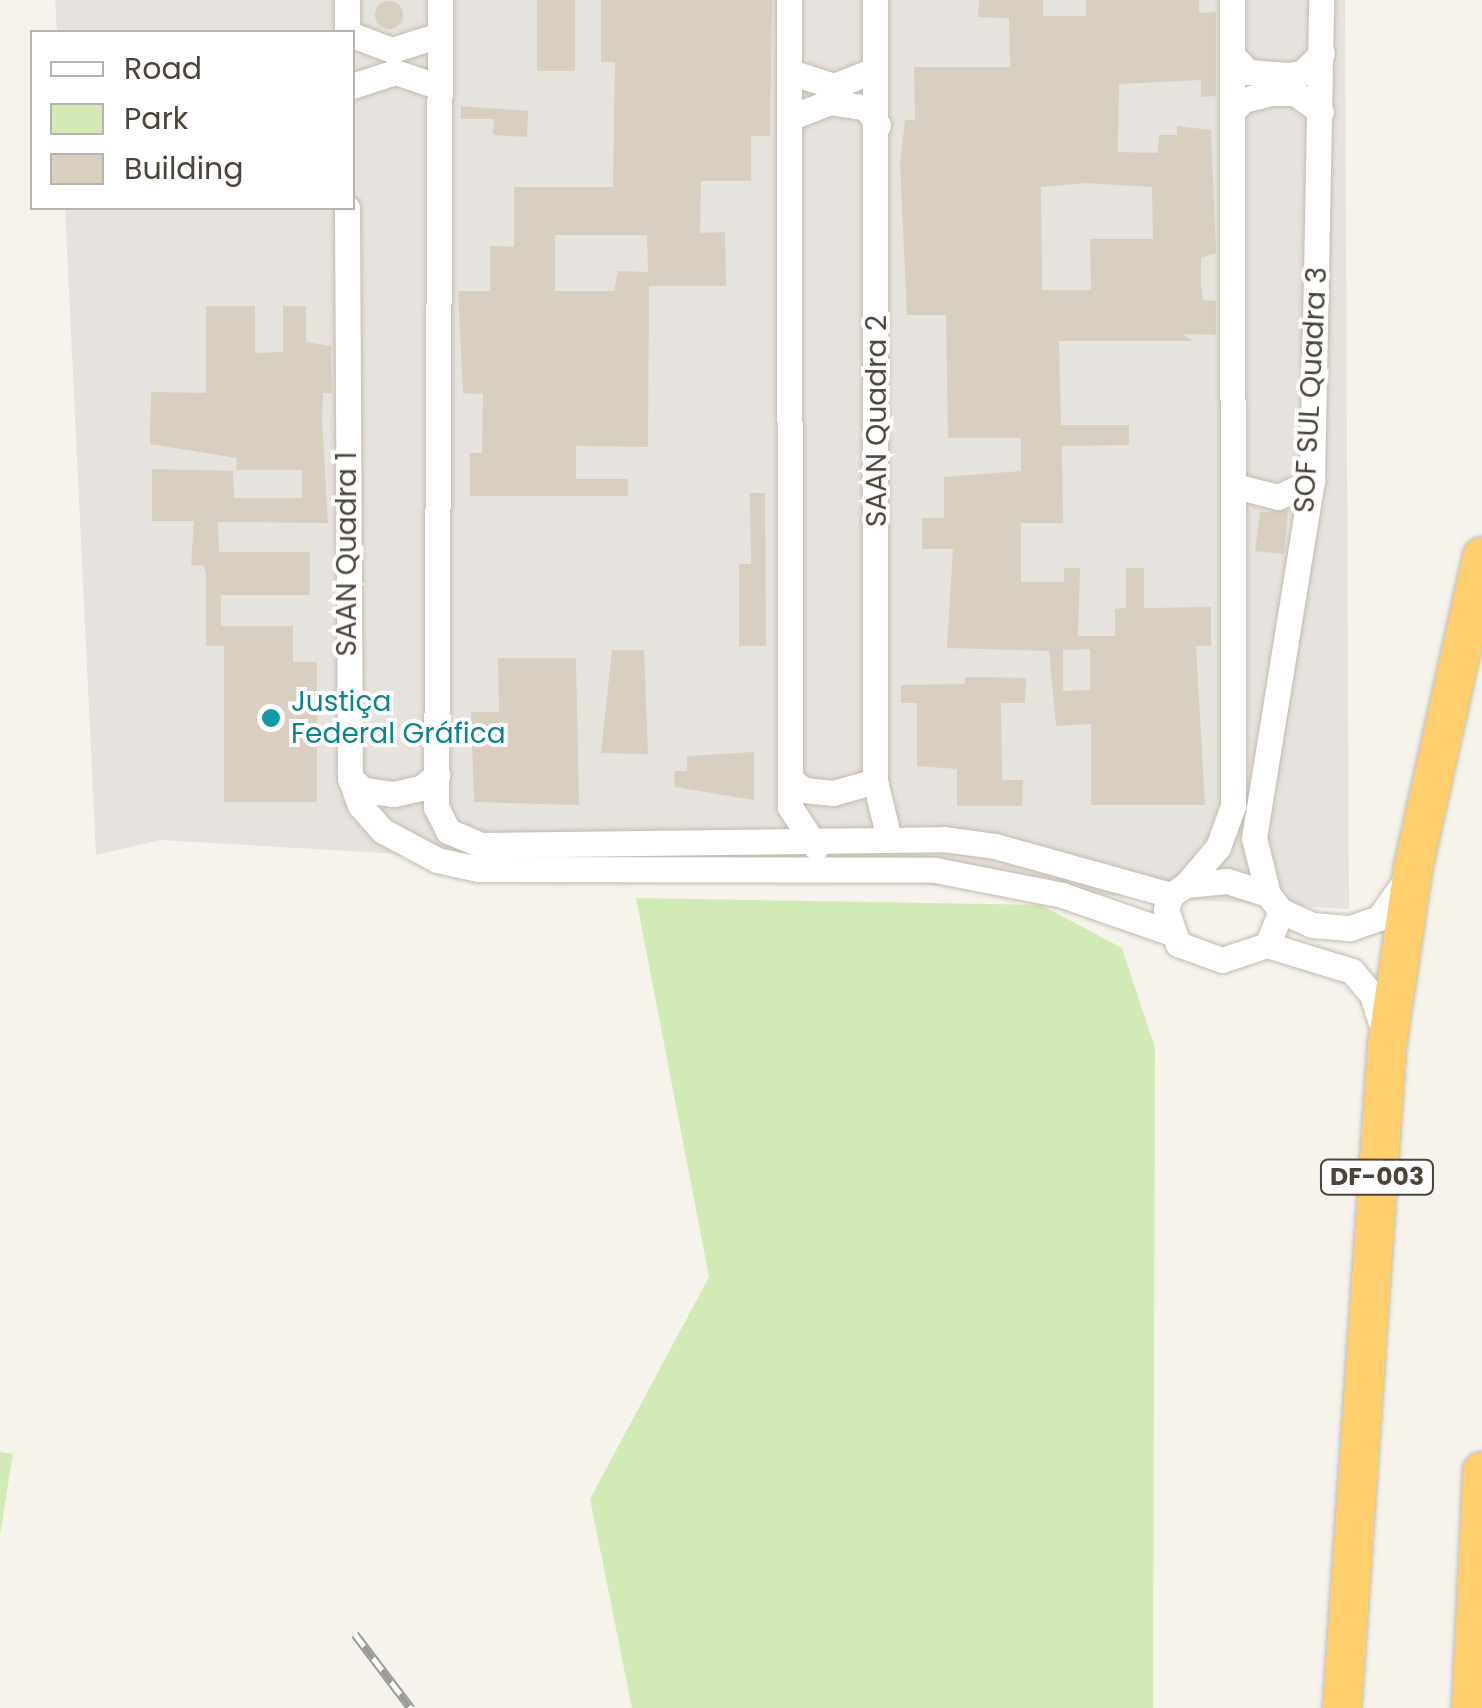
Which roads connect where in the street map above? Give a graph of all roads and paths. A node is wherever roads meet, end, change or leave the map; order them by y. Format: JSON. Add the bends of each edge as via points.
{"nodes":[{"id":1,"x":348,"y":0,"type":"edge"},
{"id":2,"x":440,"y":0,"type":"edge"},
{"id":3,"x":790,"y":0,"type":"edge"},
{"id":4,"x":875,"y":0,"type":"edge"},
{"id":5,"x":1232,"y":0,"type":"edge"},
{"id":6,"x":1322,"y":0,"type":"edge"},
{"id":7,"x":349,"y":30,"type":"edge"},
{"id":8,"x":355,"y":35,"type":"edge"},
{"id":9,"x":440,"y":35,"type":"junction"},
{"id":10,"x":1322,"y":53,"type":"junction"},
{"id":11,"x":1233,"y":56,"type":"junction"},
{"id":12,"x":876,"y":70,"type":"junction"},
{"id":13,"x":790,"y":72,"type":"junction"},
{"id":14,"x":355,"y":85,"type":"edge"},
{"id":15,"x":440,"y":87,"type":"junction"},
{"id":16,"x":1232,"y":112,"type":"junction"},
{"id":17,"x":1321,"y":112,"type":"junction"},
{"id":18,"x":788,"y":118,"type":"junction"},
{"id":19,"x":878,"y":125,"type":"junction"},
{"id":20,"x":347,"y":210,"type":"edge"},
{"id":21,"x":1312,"y":480,"type":"junction"},
{"id":22,"x":1235,"y":486,"type":"junction"},
{"id":23,"x":1482,"y":557,"type":"edge"},
{"id":24,"x":438,"y":774,"type":"junction"},
{"id":25,"x":350,"y":778,"type":"junction"},
{"id":26,"x":790,"y":779,"type":"junction"},
{"id":27,"x":876,"y":782,"type":"junction"},
{"id":28,"x":790,"y":807,"type":"junction"},
{"id":29,"x":806,"y":837,"type":"junction"},
{"id":30,"x":768,"y":838,"type":"junction"},
{"id":31,"x":889,"y":839,"type":"junction"},
{"id":32,"x":1413,"y":868,"type":"junction"},
{"id":33,"x":840,"y":869,"type":"junction"},
{"id":34,"x":1179,"y":890,"type":"junction"},
{"id":35,"x":1274,"y":903,"type":"junction"},
{"id":36,"x":1171,"y":933,"type":"junction"},
{"id":37,"x":1268,"y":945,"type":"junction"},
{"id":38,"x":1387,"y":1044,"type":"junction"},
{"id":39,"x":1482,"y":1471,"type":"edge"},
{"id":40,"x":1342,"y":1708,"type":"edge"},
{"id":41,"x":1472,"y":1708,"type":"edge"}],
"edges":[{"from":1,"to":7,"type":"street"},
{"from":2,"to":9,"type":"street"},
{"from":3,"to":13,"type":"street"},
{"from":4,"to":12,"type":"street","name":"SAAN Quadra 2"},
{"from":5,"to":11,"type":"street"},
{"from":6,"to":10,"type":"street","name":"SOF SUL Quadra 3"},
{"from":8,"to":9,"type":"street","via":[[392,50]]},
{"from":9,"to":15,"type":"street"},
{"from":10,"to":11,"type":"street","via":[[1302,73],[1288,75],[1248,72]]},
{"from":10,"to":17,"type":"street","name":"SOF SUL Quadra 3"},
{"from":11,"to":16,"type":"street"},
{"from":12,"to":13,"type":"street","via":[[834,86]]},
{"from":12,"to":19,"type":"street","name":"SAAN Quadra 2"},
{"from":13,"to":18,"type":"street"},
{"from":14,"to":15,"type":"street","via":[[394,72]]},
{"from":15,"to":24,"type":"street"},
{"from":16,"to":17,"type":"street","via":[[1244,100],[1295,93]]},
{"from":16,"to":22,"type":"street"},
{"from":17,"to":21,"type":"street","name":"SOF SUL Quadra 3"},
{"from":18,"to":19,"type":"street","via":[[830,102],[866,108]]},
{"from":18,"to":26,"type":"street"},
{"from":19,"to":27,"type":"street","name":"SAAN Quadra 2"},
{"from":20,"to":25,"type":"street","name":"SAAN Quadra 1"},
{"from":21,"to":22,"type":"street","via":[[1278,497]]},
{"from":21,"to":35,"type":"street","name":"SOF SUL Quadra 3","via":[[1254,838]]},
{"from":22,"to":34,"type":"street","via":[[1232,806],[1218,846]]},
{"from":23,"to":32,"type":"highway","number":"DF-003"},
{"from":24,"to":25,"type":"street","via":[[420,788],[394,794],[364,790]]},
{"from":24,"to":30,"type":"street","via":[[441,821],[459,838],[481,845]]},
{"from":25,"to":33,"type":"street","name":"SAAN Quadra 1","via":[[367,816],[399,842],[438,860],[493,870]]},
{"from":26,"to":27,"type":"street","via":[[804,790],[833,794]]},
{"from":26,"to":28,"type":"street"},
{"from":27,"to":31,"type":"street","name":"SAAN Quadra 2"},
{"from":28,"to":29,"type":"street"},
{"from":28,"to":30,"type":"street"},
{"from":29,"to":30,"type":"street"},
{"from":29,"to":31,"type":"street"},
{"from":29,"to":33,"type":"street"},
{"from":31,"to":34,"type":"street","via":[[995,846]]},
{"from":32,"to":35,"type":"street","via":[[1392,905],[1368,924],[1330,928]]},
{"from":32,"to":38,"type":"highway","number":"DF-003"},
{"from":33,"to":36,"type":"street","name":"SAAN Quadra 1","via":[[934,870],[1000,880]]},
{"from":34,"to":35,"type":"street","via":[[1227,881]]},
{"from":34,"to":36,"type":"street"},
{"from":35,"to":37,"type":"street"},
{"from":36,"to":37,"type":"street","via":[[1178,944],[1222,960]]},
{"from":37,"to":38,"type":"street","via":[[1352,970],[1372,995]]},
{"from":38,"to":40,"type":"highway","number":"DF-003"},
{"from":39,"to":41,"type":"highway"}]}
